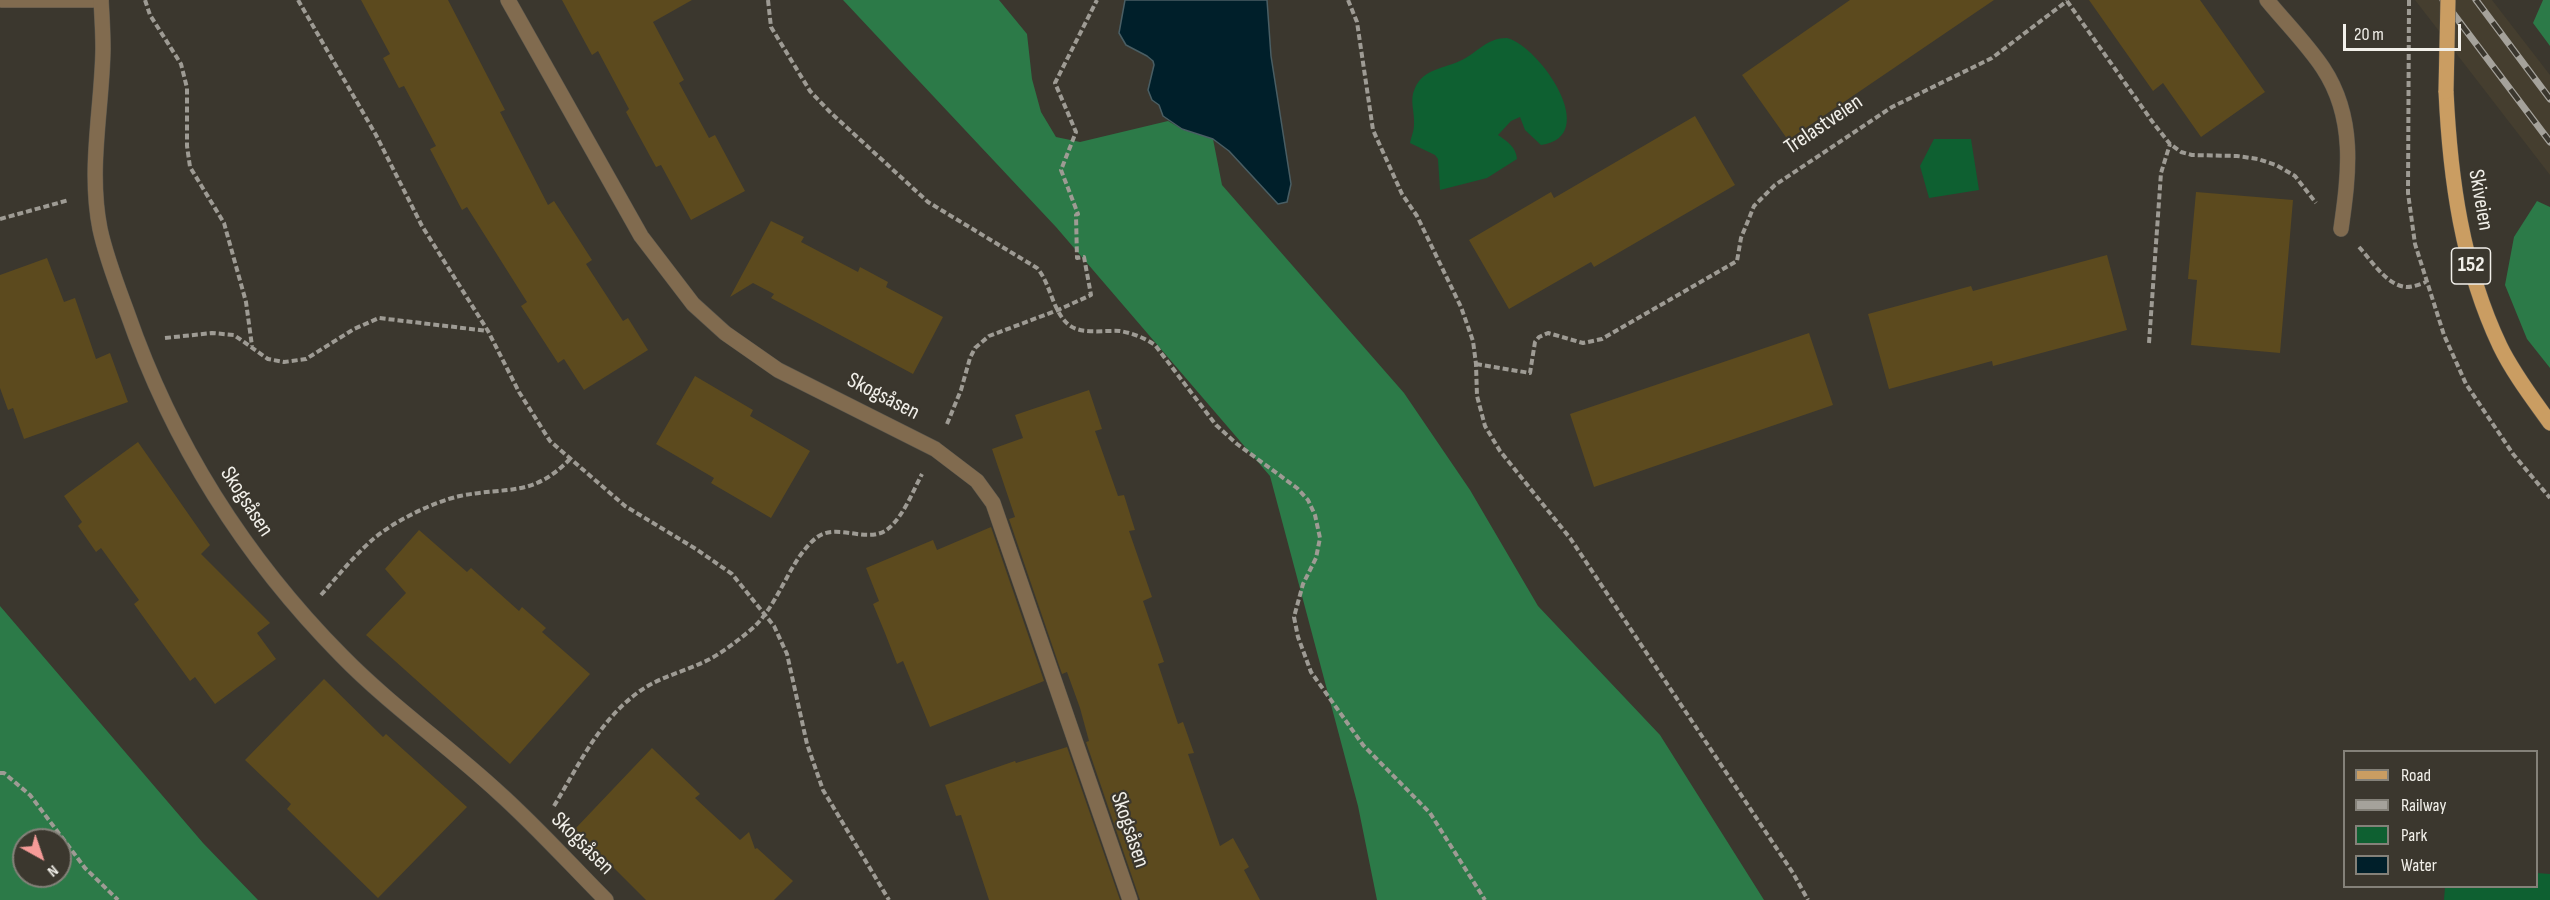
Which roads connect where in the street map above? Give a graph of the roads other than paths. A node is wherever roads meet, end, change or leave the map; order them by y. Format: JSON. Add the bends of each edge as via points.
{"nodes":[{"id":1,"x":2,"y":0,"type":"edge"},
{"id":2,"x":101,"y":0,"type":"edge"},
{"id":3,"x":508,"y":0,"type":"edge"},
{"id":4,"x":2267,"y":0,"type":"edge"},
{"id":5,"x":2448,"y":0,"type":"edge"},
{"id":6,"x":2341,"y":229,"type":"road end"},
{"id":7,"x":2550,"y":423,"type":"edge"},
{"id":8,"x":606,"y":900,"type":"edge"},
{"id":9,"x":1130,"y":900,"type":"edge"}],
"edges":[{"from":1,"to":2,"type":"street"},
{"from":2,"to":8,"type":"street","name":"Skogsåsen","via":[[103,48],[96,141],[100,228],[138,343],[192,460],[250,550],[344,658],[500,794]]},
{"from":3,"to":9,"type":"street","name":"Skogsåsen","via":[[641,236],[693,304],[725,333],[778,370],[935,449],[976,481],[993,503]]},
{"from":4,"to":6,"type":"street","via":[[2323,68],[2343,111],[2349,157]]},
{"from":5,"to":7,"type":"main road","name":"Skiveien","number":"152","bridge":true,"via":[[2446,91],[2451,169],[2467,254],[2500,346]]}]}
